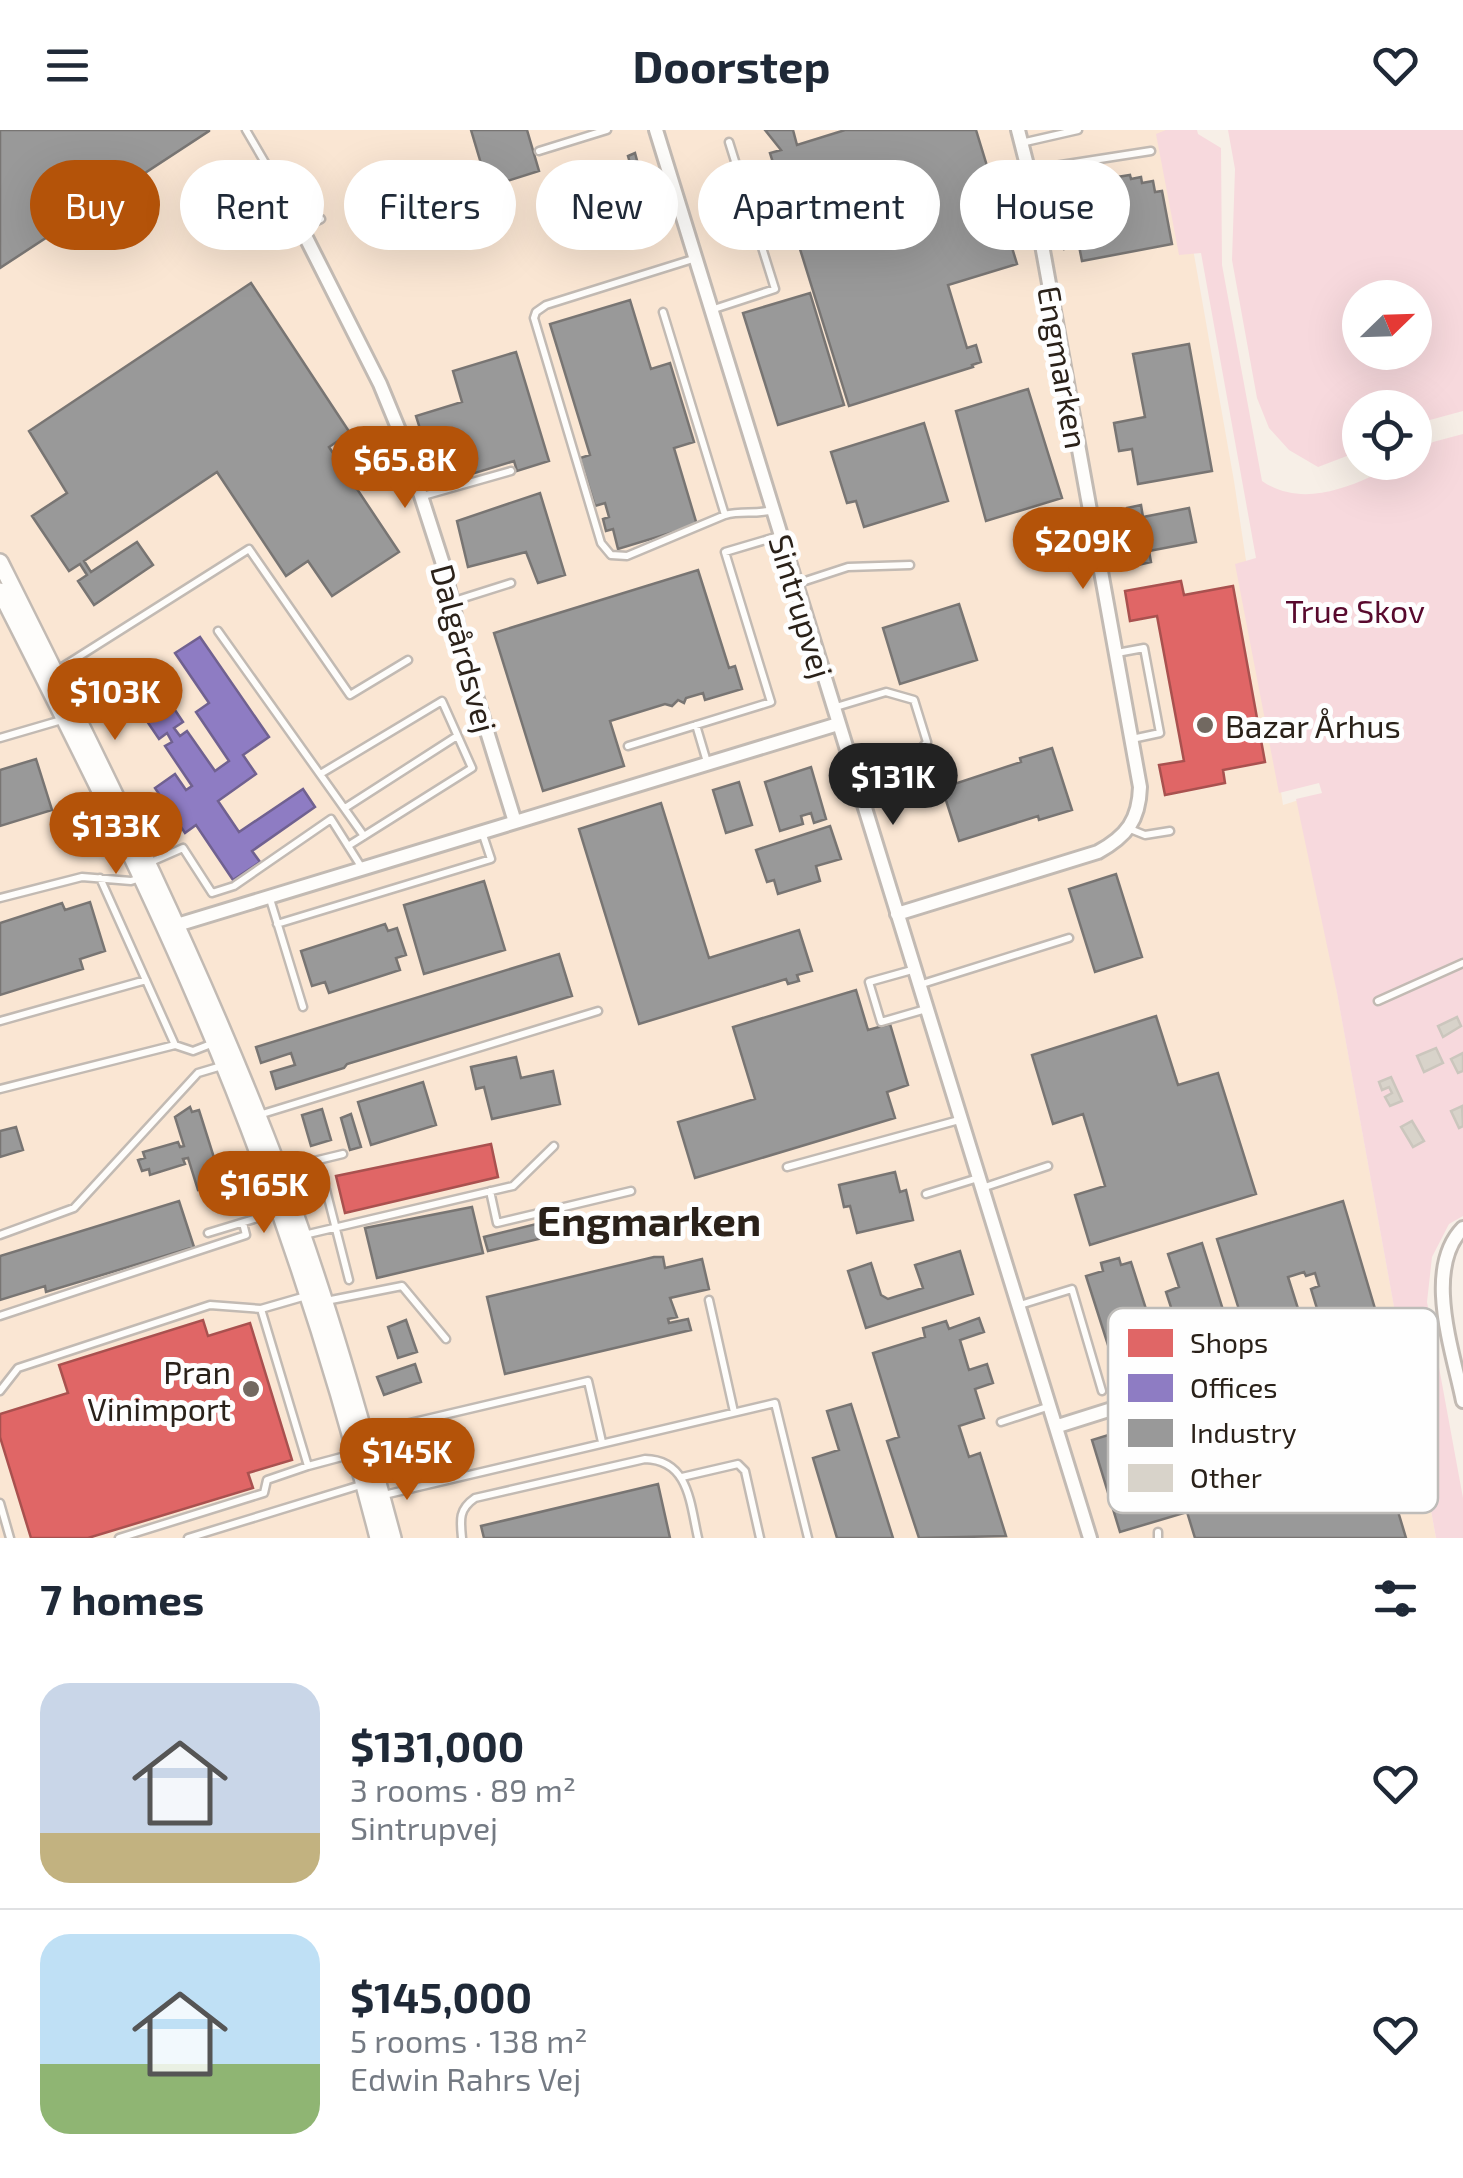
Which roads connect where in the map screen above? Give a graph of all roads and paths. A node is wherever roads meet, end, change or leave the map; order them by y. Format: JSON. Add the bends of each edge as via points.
{"nodes":[{"id":1,"x":246,"y":130,"type":"edge"},
{"id":2,"x":607,"y":130,"type":"edge"},
{"id":3,"x":656,"y":130,"type":"edge"},
{"id":4,"x":1078,"y":130,"type":"edge"},
{"id":5,"x":1050,"y":133,"type":"edge"},
{"id":6,"x":1020,"y":136,"type":"edge"},
{"id":7,"x":729,"y":142,"type":"dead end"},
{"id":8,"x":1151,"y":150,"type":"dead end"},
{"id":9,"x":539,"y":151,"type":"dead end"},
{"id":10,"x":264,"y":160,"type":"edge"},
{"id":11,"x":1090,"y":160,"type":"edge"},
{"id":12,"x":312,"y":250,"type":"edge"},
{"id":13,"x":1043,"y":250,"type":"edge"},
{"id":14,"x":694,"y":259,"type":"junction"},
{"id":15,"x":710,"y":310,"type":"junction"},
{"id":16,"x":663,"y":312,"type":"dead end"},
{"id":17,"x":511,"y":472,"type":"dead end"},
{"id":18,"x":422,"y":496,"type":"junction"},
{"id":19,"x":772,"y":510,"type":"junction"},
{"id":20,"x":726,"y":516,"type":"junction"},
{"id":21,"x":780,"y":536,"type":"junction"},
{"id":22,"x":0,"y":562,"type":"edge"},
{"id":23,"x":910,"y":565,"type":"dead end"},
{"id":24,"x":511,"y":583,"type":"dead end"},
{"id":25,"x":795,"y":584,"type":"junction"},
{"id":26,"x":0,"y":591,"type":"edge"},
{"id":27,"x":450,"y":602,"type":"junction"},
{"id":28,"x":218,"y":631,"type":"dead end"},
{"id":29,"x":1116,"y":653,"type":"junction"},
{"id":30,"x":408,"y":660,"type":"dead end"},
{"id":31,"x":49,"y":675,"type":"junction"},
{"id":32,"x":833,"y":707,"type":"junction"},
{"id":33,"x":70,"y":717,"type":"junction"},
{"id":34,"x":838,"y":724,"type":"junction"},
{"id":35,"x":696,"y":725,"type":"junction"},
{"id":36,"x":458,"y":736,"type":"junction"},
{"id":37,"x":0,"y":738,"type":"edge"},
{"id":38,"x":1132,"y":739,"type":"junction"},
{"id":39,"x":628,"y":746,"type":"dead end"},
{"id":40,"x":708,"y":764,"type":"junction"},
{"id":41,"x":322,"y":772,"type":"junction"},
{"id":42,"x":855,"y":777,"type":"junction"},
{"id":43,"x":345,"y":808,"type":"junction"},
{"id":44,"x":515,"y":822,"type":"junction"},
{"id":45,"x":1130,"y":829,"type":"junction"},
{"id":46,"x":1170,"y":831,"type":"dead end"},
{"id":47,"x":482,"y":832,"type":"junction"},
{"id":48,"x":364,"y":836,"type":"junction"},
{"id":49,"x":348,"y":846,"type":"junction"},
{"id":50,"x":362,"y":869,"type":"junction"},
{"id":51,"x":142,"y":870,"type":"junction"},
{"id":52,"x":100,"y":878,"type":"junction"},
{"id":53,"x":0,"y":898,"type":"edge"},
{"id":54,"x":269,"y":898,"type":"junction"},
{"id":55,"x":897,"y":914,"type":"junction"},
{"id":56,"x":278,"y":924,"type":"junction"},
{"id":57,"x":172,"y":927,"type":"junction"},
{"id":58,"x":1070,"y":938,"type":"dead end"},
{"id":59,"x":1463,"y":962,"type":"edge"},
{"id":60,"x":914,"y":969,"type":"junction"},
{"id":61,"x":146,"y":980,"type":"junction"},
{"id":62,"x":918,"y":985,"type":"junction"},
{"id":63,"x":1378,"y":1001,"type":"dead end"},
{"id":64,"x":302,"y":1007,"type":"dead end"},
{"id":65,"x":926,"y":1009,"type":"junction"},
{"id":66,"x":598,"y":1011,"type":"dead end"},
{"id":67,"x":0,"y":1021,"type":"edge"},
{"id":68,"x":214,"y":1043,"type":"junction"},
{"id":69,"x":175,"y":1045,"type":"junction"},
{"id":70,"x":229,"y":1064,"type":"junction"},
{"id":71,"x":0,"y":1089,"type":"edge"},
{"id":72,"x":251,"y":1118,"type":"junction"},
{"id":73,"x":960,"y":1120,"type":"junction"},
{"id":74,"x":554,"y":1146,"type":"dead end"},
{"id":75,"x":343,"y":1154,"type":"dead end"},
{"id":76,"x":1048,"y":1166,"type":"dead end"},
{"id":77,"x":787,"y":1167,"type":"dead end"},
{"id":78,"x":272,"y":1172,"type":"junction"},
{"id":79,"x":324,"y":1182,"type":"dead end"},
{"id":80,"x":979,"y":1183,"type":"junction"},
{"id":81,"x":490,"y":1191,"type":"junction"},
{"id":82,"x":631,"y":1191,"type":"dead end"},
{"id":83,"x":926,"y":1194,"type":"dead end"},
{"id":84,"x":286,"y":1210,"type":"junction"},
{"id":85,"x":243,"y":1223,"type":"junction"},
{"id":86,"x":335,"y":1228,"type":"junction"},
{"id":87,"x":1463,"y":1228,"type":"edge"},
{"id":88,"x":208,"y":1233,"type":"dead end"},
{"id":89,"x":0,"y":1235,"type":"edge"},
{"id":90,"x":296,"y":1237,"type":"junction"},
{"id":91,"x":349,"y":1280,"type":"dead end"},
{"id":92,"x":316,"y":1298,"type":"junction"},
{"id":93,"x":709,"y":1300,"type":"dead end"},
{"id":94,"x":1019,"y":1305,"type":"junction"},
{"id":95,"x":262,"y":1309,"type":"junction"},
{"id":96,"x":0,"y":1316,"type":"edge"},
{"id":97,"x":446,"y":1339,"type":"dead end"},
{"id":98,"x":0,"y":1391,"type":"edge"},
{"id":99,"x":1102,"y":1391,"type":"dead end"},
{"id":100,"x":1463,"y":1401,"type":"edge"},
{"id":101,"x":1052,"y":1406,"type":"junction"},
{"id":102,"x":1108,"y":1410,"type":"edge"},
{"id":103,"x":734,"y":1412,"type":"junction"},
{"id":104,"x":420,"y":1420,"type":"junction"},
{"id":105,"x":1001,"y":1422,"type":"dead end"},
{"id":106,"x":1058,"y":1426,"type":"junction"},
{"id":107,"x":602,"y":1442,"type":"junction"},
{"id":108,"x":359,"y":1444,"type":"junction"},
{"id":109,"x":308,"y":1466,"type":"junction"},
{"id":110,"x":682,"y":1476,"type":"junction"},
{"id":111,"x":434,"y":1483,"type":"junction"},
{"id":112,"x":373,"y":1490,"type":"junction"},
{"id":113,"x":0,"y":1503,"type":"edge"},
{"id":114,"x":10,"y":1538,"type":"edge"},
{"id":115,"x":118,"y":1538,"type":"edge"},
{"id":116,"x":188,"y":1538,"type":"edge"},
{"id":117,"x":378,"y":1538,"type":"edge"},
{"id":118,"x":393,"y":1538,"type":"edge"},
{"id":119,"x":462,"y":1538,"type":"edge"},
{"id":120,"x":698,"y":1538,"type":"edge"},
{"id":121,"x":760,"y":1538,"type":"edge"},
{"id":122,"x":808,"y":1538,"type":"edge"},
{"id":123,"x":1090,"y":1538,"type":"edge"}],
"edges":[{"from":1,"to":10,"type":"lane"},
{"from":2,"to":9,"type":"lane"},
{"from":3,"to":14,"type":"street","name":"Sintrupvej"},
{"from":4,"to":5,"type":"lane"},
{"from":5,"to":6,"type":"lane"},
{"from":7,"to":15,"type":"lane","via":[[775,290]]},
{"from":8,"to":11,"type":"lane"},
{"from":12,"to":18,"type":"street","name":"Dalgårdsvej","via":[[380,384]]},
{"from":13,"to":29,"type":"street","name":"Engmarken"},
{"from":14,"to":15,"type":"street","name":"Sintrupvej"},
{"from":14,"to":20,"type":"lane","via":[[540,308],[534,324],[605,549],[627,556]]},
{"from":15,"to":19,"type":"street","name":"Sintrupvej"},
{"from":16,"to":20,"type":"lane"},
{"from":17,"to":18,"type":"lane"},
{"from":18,"to":27,"type":"street","name":"Dalgårdsvej"},
{"from":19,"to":20,"type":"lane"},
{"from":19,"to":21,"type":"street","name":"Sintrupvej"},
{"from":21,"to":25,"type":"street","name":"Sintrupvej"},
{"from":21,"to":35,"type":"lane","via":[[725,552],[771,702]]},
{"from":22,"to":31,"type":"street"},
{"from":23,"to":25,"type":"lane","via":[[848,567]]},
{"from":24,"to":27,"type":"lane"},
{"from":25,"to":32,"type":"street","name":"Sintrupvej"},
{"from":26,"to":31,"type":"street"},
{"from":27,"to":44,"type":"street","name":"Dalgårdsvej"},
{"from":28,"to":41,"type":"lane"},
{"from":29,"to":38,"type":"street","name":"Engmarken"},
{"from":29,"to":38,"type":"lane","via":[[1144,648],[1160,733]]},
{"from":30,"to":31,"type":"lane","via":[[350,694],[250,548]]},
{"from":31,"to":33,"type":"street"},
{"from":32,"to":34,"type":"street","name":"Sintrupvej"},
{"from":32,"to":42,"type":"lane","via":[[886,692],[914,700],[927,742],[912,760]]},
{"from":33,"to":37,"type":"lane"},
{"from":33,"to":51,"type":"street"},
{"from":34,"to":40,"type":"street"},
{"from":34,"to":42,"type":"street","name":"Sintrupvej"},
{"from":35,"to":39,"type":"lane"},
{"from":35,"to":40,"type":"lane"},
{"from":36,"to":41,"type":"lane","via":[[442,701]]},
{"from":36,"to":43,"type":"lane"},
{"from":36,"to":48,"type":"lane","via":[[472,768]]},
{"from":38,"to":45,"type":"street","name":"Engmarken","via":[[1140,808]]},
{"from":40,"to":44,"type":"street"},
{"from":41,"to":43,"type":"lane"},
{"from":42,"to":55,"type":"street","name":"Sintrupvej"},
{"from":43,"to":48,"type":"lane"},
{"from":44,"to":47,"type":"street"},
{"from":45,"to":46,"type":"lane","via":[[1145,835]]},
{"from":45,"to":55,"type":"street","via":[[1098,852]]},
{"from":47,"to":50,"type":"street"},
{"from":47,"to":56,"type":"lane","via":[[491,859]]},
{"from":48,"to":49,"type":"lane"},
{"from":49,"to":50,"type":"lane"},
{"from":49,"to":51,"type":"lane","via":[[331,819],[234,886],[212,893],[183,848]]},
{"from":50,"to":54,"type":"street"},
{"from":51,"to":52,"type":"lane","via":[[131,882]]},
{"from":51,"to":57,"type":"street"},
{"from":52,"to":53,"type":"lane","via":[[82,876]]},
{"from":52,"to":61,"type":"lane"},
{"from":54,"to":56,"type":"lane"},
{"from":54,"to":57,"type":"street"},
{"from":55,"to":60,"type":"street","name":"Sintrupvej"},
{"from":56,"to":64,"type":"lane"},
{"from":57,"to":68,"type":"street"},
{"from":57,"to":70,"type":"street"},
{"from":58,"to":62,"type":"lane"},
{"from":59,"to":63,"type":"lane"},
{"from":60,"to":62,"type":"street","name":"Sintrupvej"},
{"from":60,"to":65,"type":"lane","via":[[868,982],[881,1022]]},
{"from":61,"to":67,"type":"lane"},
{"from":61,"to":69,"type":"lane"},
{"from":62,"to":65,"type":"street","name":"Sintrupvej"},
{"from":65,"to":73,"type":"street","name":"Sintrupvej"},
{"from":66,"to":72,"type":"lane"},
{"from":68,"to":69,"type":"lane","via":[[192,1050]]},
{"from":68,"to":70,"type":"street"},
{"from":69,"to":71,"type":"lane"},
{"from":70,"to":72,"type":"street"},
{"from":70,"to":89,"type":"lane","via":[[198,1073],[74,1208]]},
{"from":72,"to":78,"type":"street"},
{"from":73,"to":77,"type":"lane"},
{"from":73,"to":80,"type":"street","name":"Sintrupvej"},
{"from":74,"to":81,"type":"lane","via":[[513,1186]]},
{"from":75,"to":78,"type":"lane"},
{"from":76,"to":80,"type":"lane"},
{"from":78,"to":84,"type":"street"},
{"from":79,"to":86,"type":"lane"},
{"from":80,"to":83,"type":"lane"},
{"from":80,"to":94,"type":"street","name":"Sintrupvej"},
{"from":81,"to":82,"type":"lane","via":[[497,1223]]},
{"from":81,"to":86,"type":"lane"},
{"from":84,"to":85,"type":"lane"},
{"from":84,"to":90,"type":"street"},
{"from":85,"to":88,"type":"lane"},
{"from":85,"to":96,"type":"lane","via":[[246,1236]]},
{"from":86,"to":90,"type":"lane"},
{"from":86,"to":91,"type":"lane"},
{"from":87,"to":100,"type":"street","via":[[1448,1246],[1442,1280]]},
{"from":90,"to":92,"type":"street"},
{"from":92,"to":95,"type":"lane"},
{"from":92,"to":97,"type":"lane","via":[[402,1286]]},
{"from":92,"to":108,"type":"street"},
{"from":93,"to":103,"type":"lane"},
{"from":94,"to":99,"type":"lane","via":[[1072,1289]]},
{"from":94,"to":101,"type":"street","name":"Sintrupvej"},
{"from":95,"to":98,"type":"lane","via":[[210,1305],[18,1368]]},
{"from":95,"to":109,"type":"lane"},
{"from":101,"to":105,"type":"lane"},
{"from":101,"to":106,"type":"street","name":"Sintrupvej"},
{"from":102,"to":106,"type":"street"},
{"from":103,"to":107,"type":"lane"},
{"from":103,"to":122,"type":"lane","via":[[775,1403]]},
{"from":104,"to":107,"type":"lane","via":[[588,1381]]},
{"from":104,"to":108,"type":"lane"},
{"from":104,"to":111,"type":"lane"},
{"from":106,"to":123,"type":"street","name":"Sintrupvej"},
{"from":107,"to":111,"type":"lane"},
{"from":108,"to":109,"type":"lane"},
{"from":108,"to":112,"type":"street"},
{"from":109,"to":115,"type":"lane","via":[[267,1480],[264,1493]]},
{"from":110,"to":119,"type":"lane","via":[[667,1463],[645,1458],[475,1498],[461,1512]]},
{"from":110,"to":120,"type":"lane"},
{"from":110,"to":121,"type":"lane","via":[[738,1464]]},
{"from":111,"to":112,"type":"lane"},
{"from":112,"to":116,"type":"lane"},
{"from":112,"to":117,"type":"street"},
{"from":112,"to":118,"type":"street"},
{"from":113,"to":114,"type":"lane"}]}
